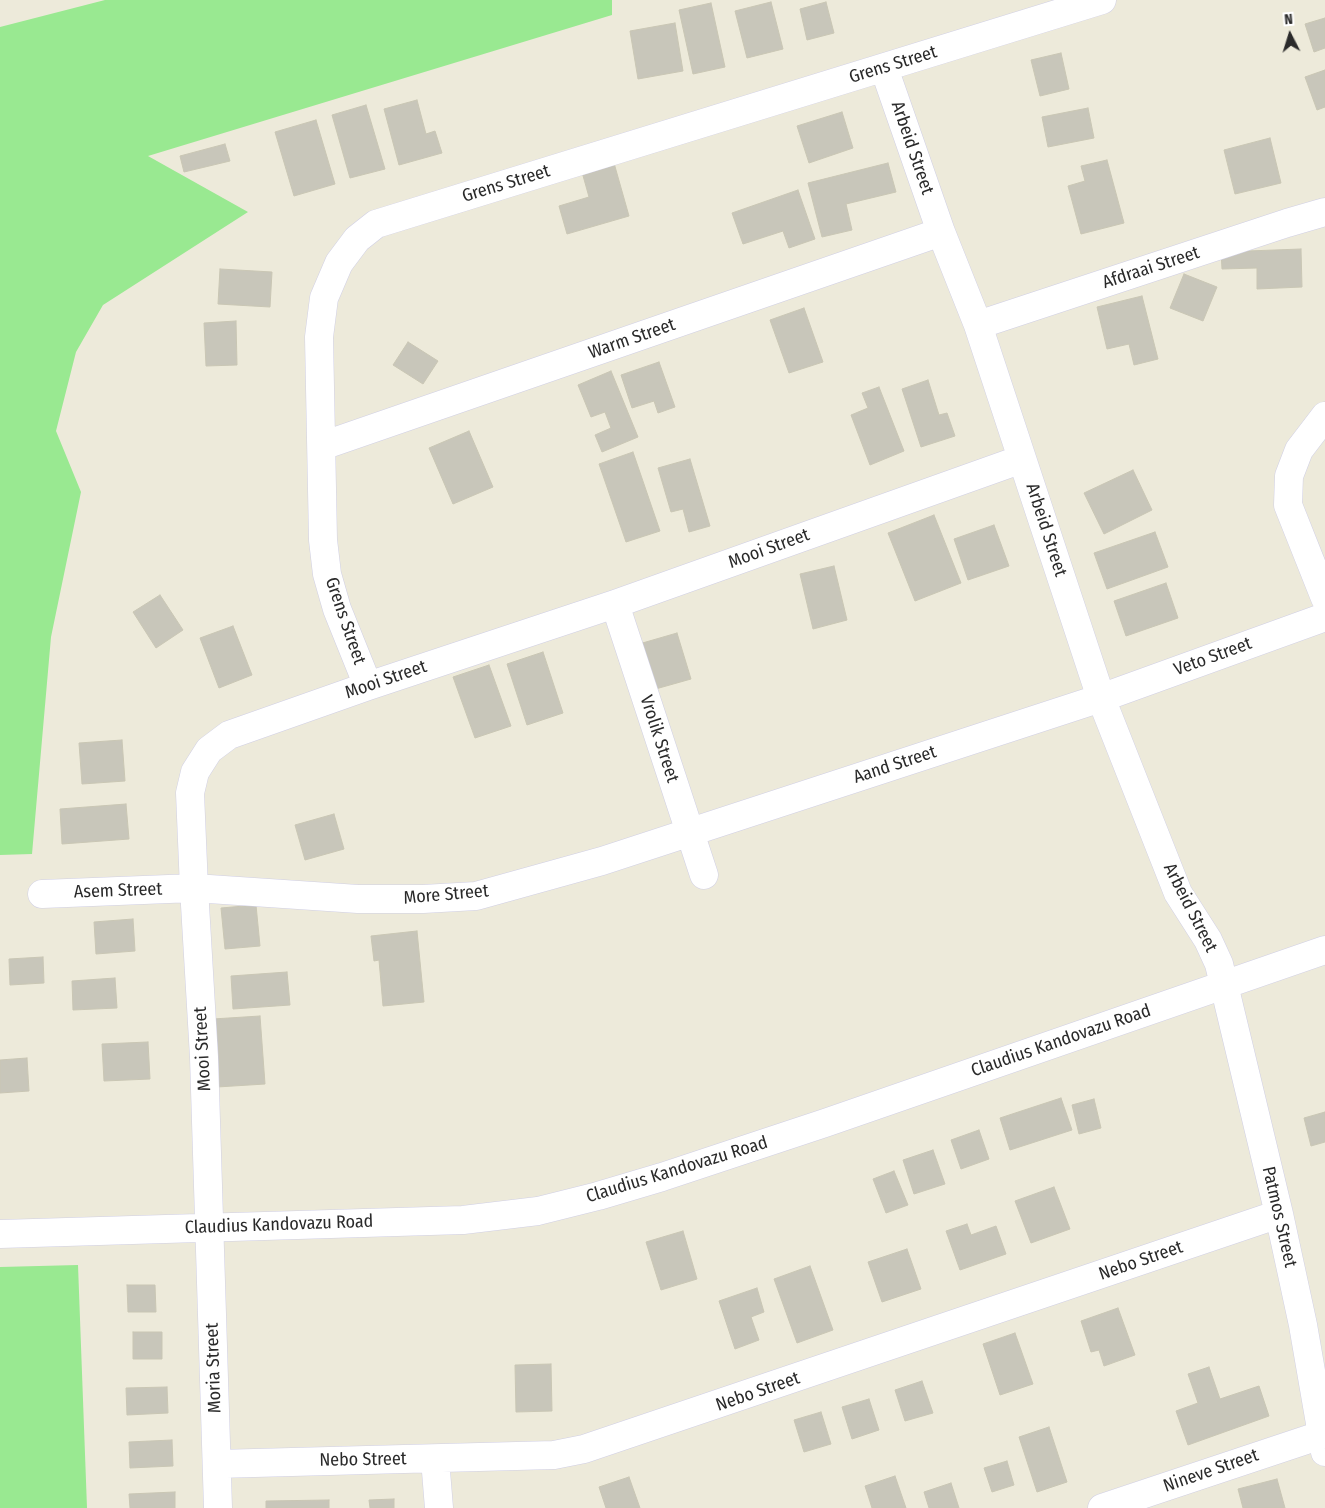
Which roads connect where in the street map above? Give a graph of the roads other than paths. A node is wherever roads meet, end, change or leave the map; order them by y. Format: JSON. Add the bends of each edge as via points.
{"nodes":[{"id":1,"x":1102,"y":0,"type":"edge"},
{"id":2,"x":884,"y":68,"type":"junction"},
{"id":3,"x":1325,"y":212,"type":"edge"},
{"id":4,"x":941,"y":232,"type":"junction"},
{"id":5,"x":978,"y":325,"type":"junction"},
{"id":6,"x":1325,"y":416,"type":"edge"},
{"id":7,"x":322,"y":446,"type":"junction"},
{"id":8,"x":1022,"y":459,"type":"junction"},
{"id":9,"x":1325,"y":598,"type":"edge"},
{"id":10,"x":615,"y":604,"type":"junction"},
{"id":11,"x":1325,"y":617,"type":"edge"},
{"id":12,"x":368,"y":686,"type":"junction"},
{"id":13,"x":1101,"y":698,"type":"junction"},
{"id":14,"x":690,"y":832,"type":"junction"},
{"id":15,"x":704,"y":875,"type":"dead end"},
{"id":16,"x":194,"y":888,"type":"junction"},
{"id":17,"x":42,"y":894,"type":"dead end"},
{"id":18,"x":1325,"y":950,"type":"edge"},
{"id":19,"x":1224,"y":984,"type":"junction"},
{"id":20,"x":1279,"y":1214,"type":"junction"},
{"id":21,"x":210,"y":1227,"type":"junction"},
{"id":22,"x":0,"y":1234,"type":"edge"},
{"id":23,"x":1323,"y":1443,"type":"edge"},
{"id":24,"x":435,"y":1459,"type":"junction"},
{"id":25,"x":217,"y":1464,"type":"junction"},
{"id":26,"x":218,"y":1508,"type":"edge"},
{"id":27,"x":439,"y":1508,"type":"edge"},
{"id":28,"x":1102,"y":1508,"type":"edge"}],
"edges":[{"from":1,"to":2,"type":"street","name":"Grens Street"},
{"from":2,"to":4,"type":"street","name":"Arbeid Street"},
{"from":2,"to":7,"type":"street","name":"Grens Street","via":[[376,224],[357,239],[339,263],[324,298],[319,336]]},
{"from":3,"to":5,"type":"street","name":"Afdraai Street"},
{"from":4,"to":5,"type":"street","name":"Arbeid Street"},
{"from":4,"to":7,"type":"street","name":"Warm Street"},
{"from":5,"to":8,"type":"street","name":"Arbeid Street"},
{"from":6,"to":9,"type":"street","via":[[1300,450],[1289,476],[1288,505]]},
{"from":7,"to":12,"type":"street","name":"Grens Street","via":[[323,540],[327,574]]},
{"from":8,"to":10,"type":"street","name":"Mooi Street"},
{"from":8,"to":13,"type":"street","name":"Arbeid Street"},
{"from":10,"to":12,"type":"street","name":"Mooi Street"},
{"from":10,"to":14,"type":"street","name":"Vrolik Street"},
{"from":11,"to":13,"type":"street","name":"Veto Street"},
{"from":12,"to":16,"type":"street","name":"Mooi Street","via":[[229,735],[209,750],[195,772],[190,793]]},
{"from":13,"to":14,"type":"street","name":"Aand Street"},
{"from":13,"to":19,"type":"street","name":"Arbeid Street","via":[[1178,893],[1208,940]]},
{"from":14,"to":15,"type":"street","name":"Vrolik Street"},
{"from":14,"to":16,"type":"street","name":"More Street","via":[[602,861],[476,896],[358,899]]},
{"from":16,"to":17,"type":"street","name":"Asem Street"},
{"from":16,"to":21,"type":"street","name":"Mooi Street"},
{"from":18,"to":19,"type":"street","name":"Claudius Kandovazu Road"},
{"from":19,"to":20,"type":"street","name":"Patmos Street"},
{"from":19,"to":21,"type":"street","name":"Claudius Kandovazu Road","via":[[762,1144],[612,1192],[538,1211],[463,1220]]},
{"from":20,"to":23,"type":"street","name":"Patmos Street","via":[[1303,1325]]},
{"from":20,"to":24,"type":"street","name":"Nebo Street","via":[[584,1449],[554,1455]]},
{"from":21,"to":22,"type":"street","name":"Claudius Kandovazu Road"},
{"from":21,"to":25,"type":"street","name":"Moria Street"},
{"from":23,"to":28,"type":"street","name":"Nineve Street"},
{"from":24,"to":25,"type":"street","name":"Nebo Street"},
{"from":24,"to":27,"type":"street"},
{"from":25,"to":26,"type":"street","name":"Moria Street"}]}
